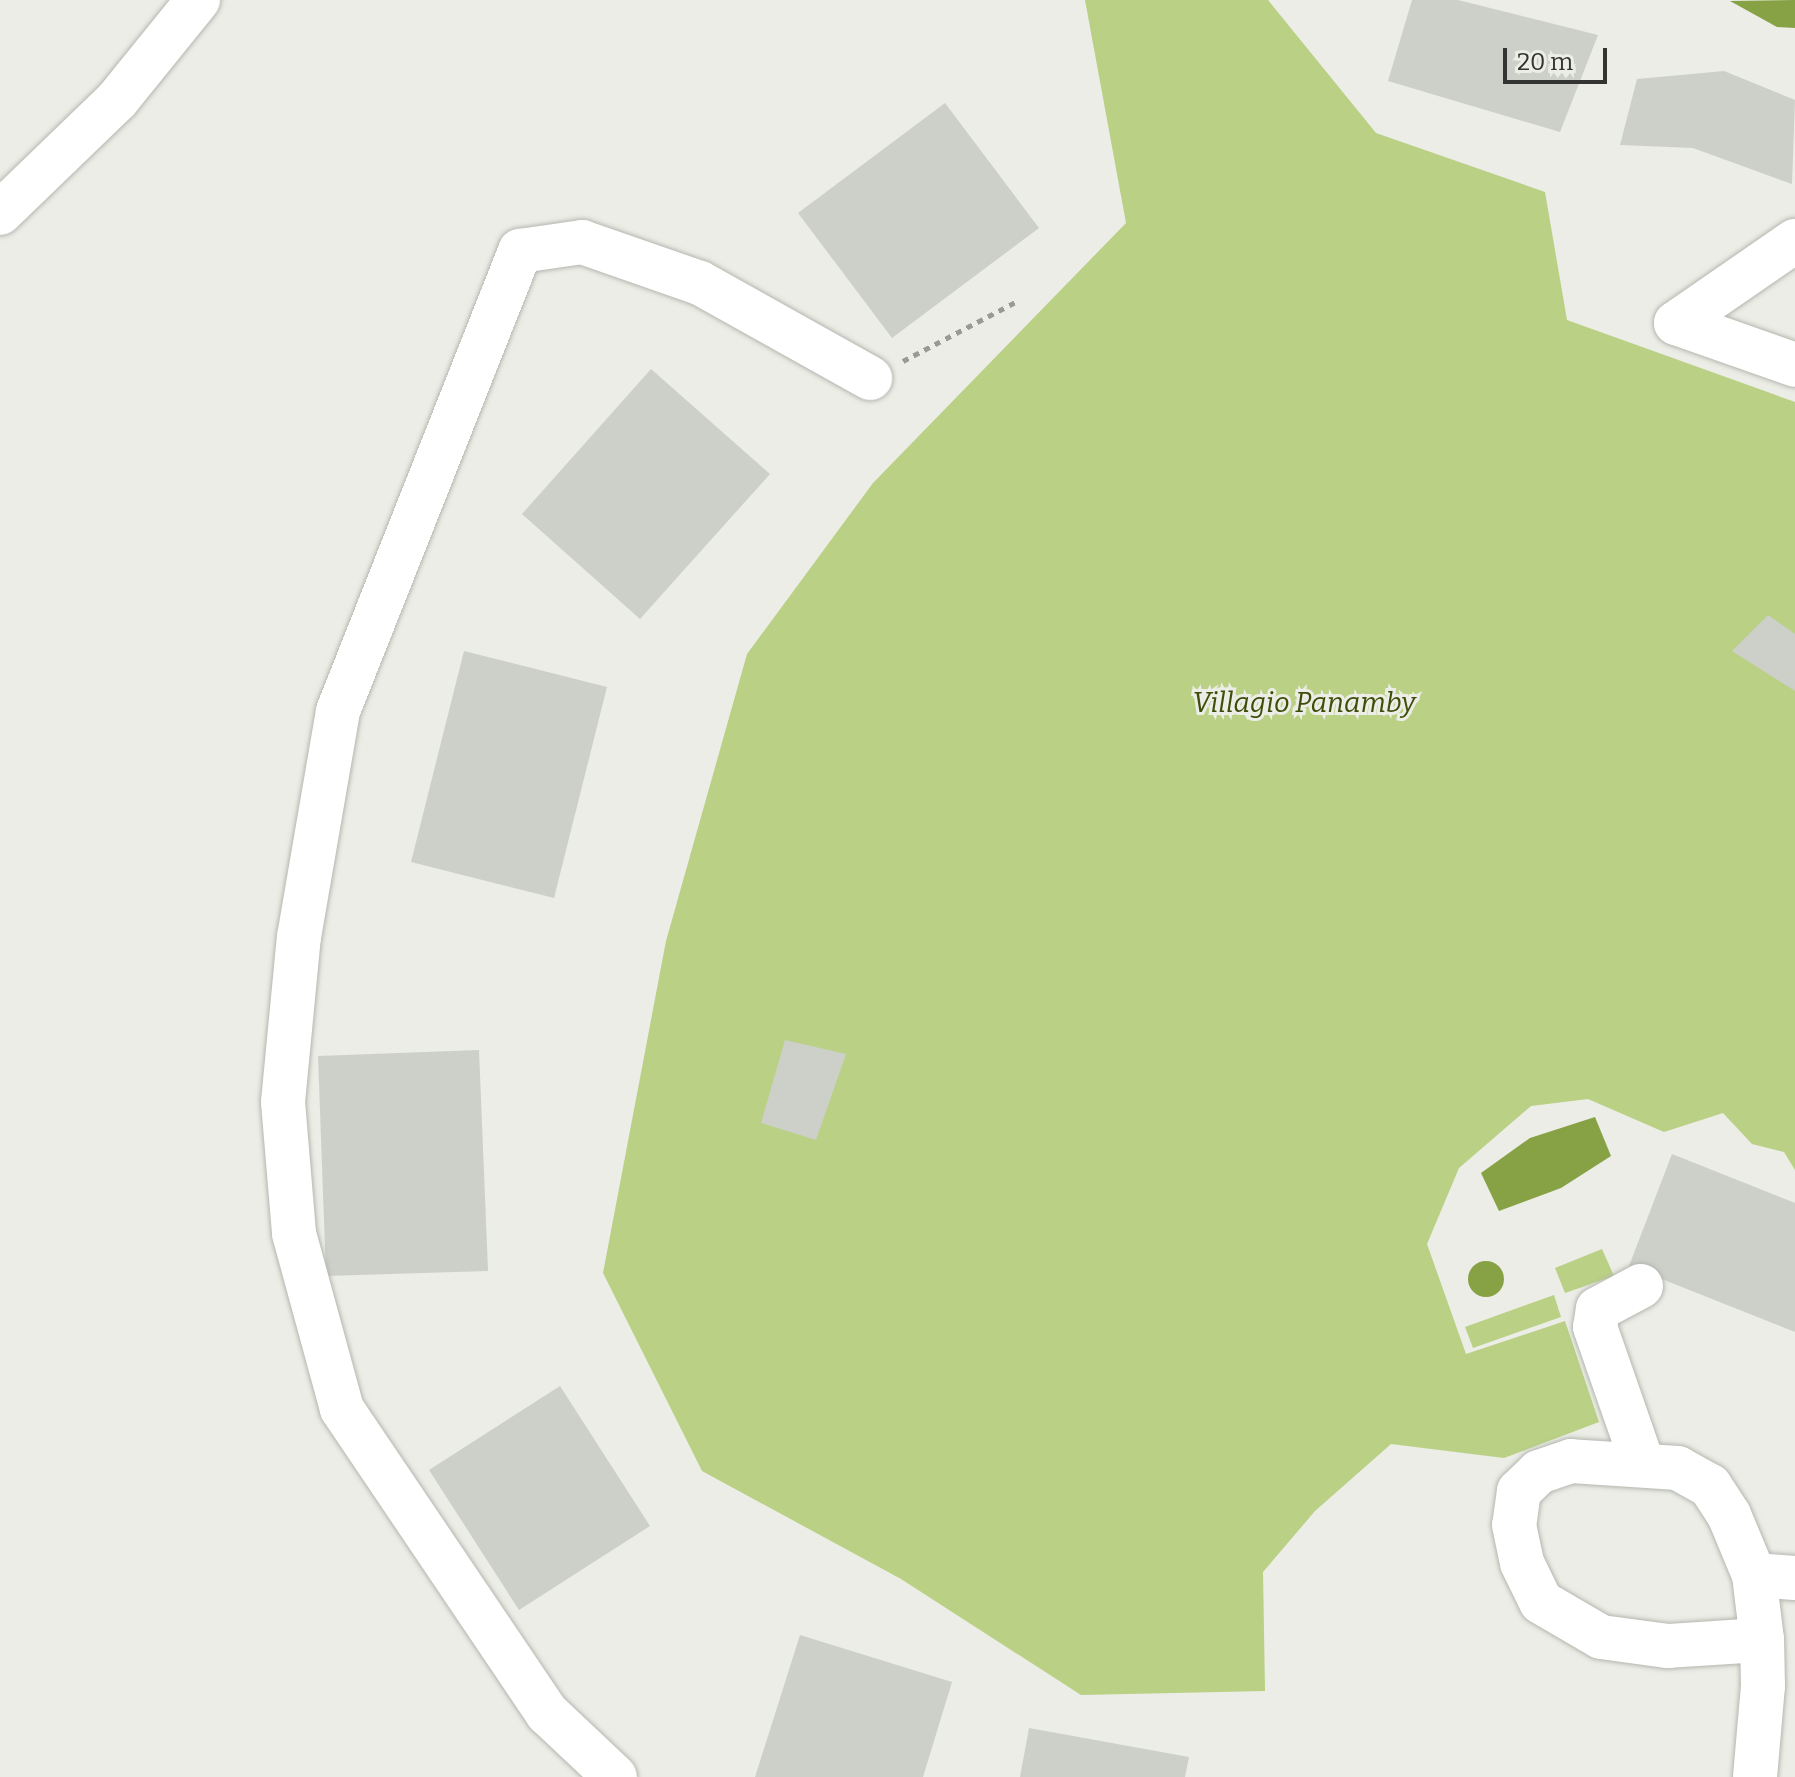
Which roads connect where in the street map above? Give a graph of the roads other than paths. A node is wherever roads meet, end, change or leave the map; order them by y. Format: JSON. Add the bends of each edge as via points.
{"nodes":[{"id":1,"x":198,"y":0,"type":"edge"},
{"id":2,"x":0,"y":213,"type":"edge"},
{"id":3,"x":1795,"y":241,"type":"edge"},
{"id":4,"x":1795,"y":365,"type":"edge"},
{"id":5,"x":870,"y":378,"type":"road end"},
{"id":6,"x":1641,"y":1286,"type":"dead end"},
{"id":7,"x":1643,"y":1465,"type":"junction"},
{"id":8,"x":1774,"y":1576,"type":"edge"},
{"id":9,"x":1762,"y":1640,"type":"junction"},
{"id":10,"x":1779,"y":1684,"type":"edge"},
{"id":11,"x":615,"y":1777,"type":"edge"},
{"id":12,"x":1755,"y":1777,"type":"edge"}],
"edges":[{"from":1,"to":2,"type":"street","via":[[117,100]]},
{"from":3,"to":4,"type":"street","via":[[1676,323]]},
{"from":5,"to":11,"type":"street","via":[[700,283],[582,242],[520,251],[338,711],[299,937],[283,1102],[294,1233],[342,1409],[547,1713]]},
{"from":6,"to":7,"type":"street","via":[[1598,1309],[1595,1327]]},
{"from":7,"to":8,"type":"street","via":[[1678,1468],[1710,1486]]},
{"from":7,"to":9,"type":"street","via":[[1571,1461],[1539,1472],[1519,1491],[1514,1525],[1522,1563],[1541,1602],[1601,1637],[1668,1646]]},
{"from":8,"to":9,"type":"street"},
{"from":9,"to":10,"type":"street"},
{"from":10,"to":12,"type":"street"}]}
